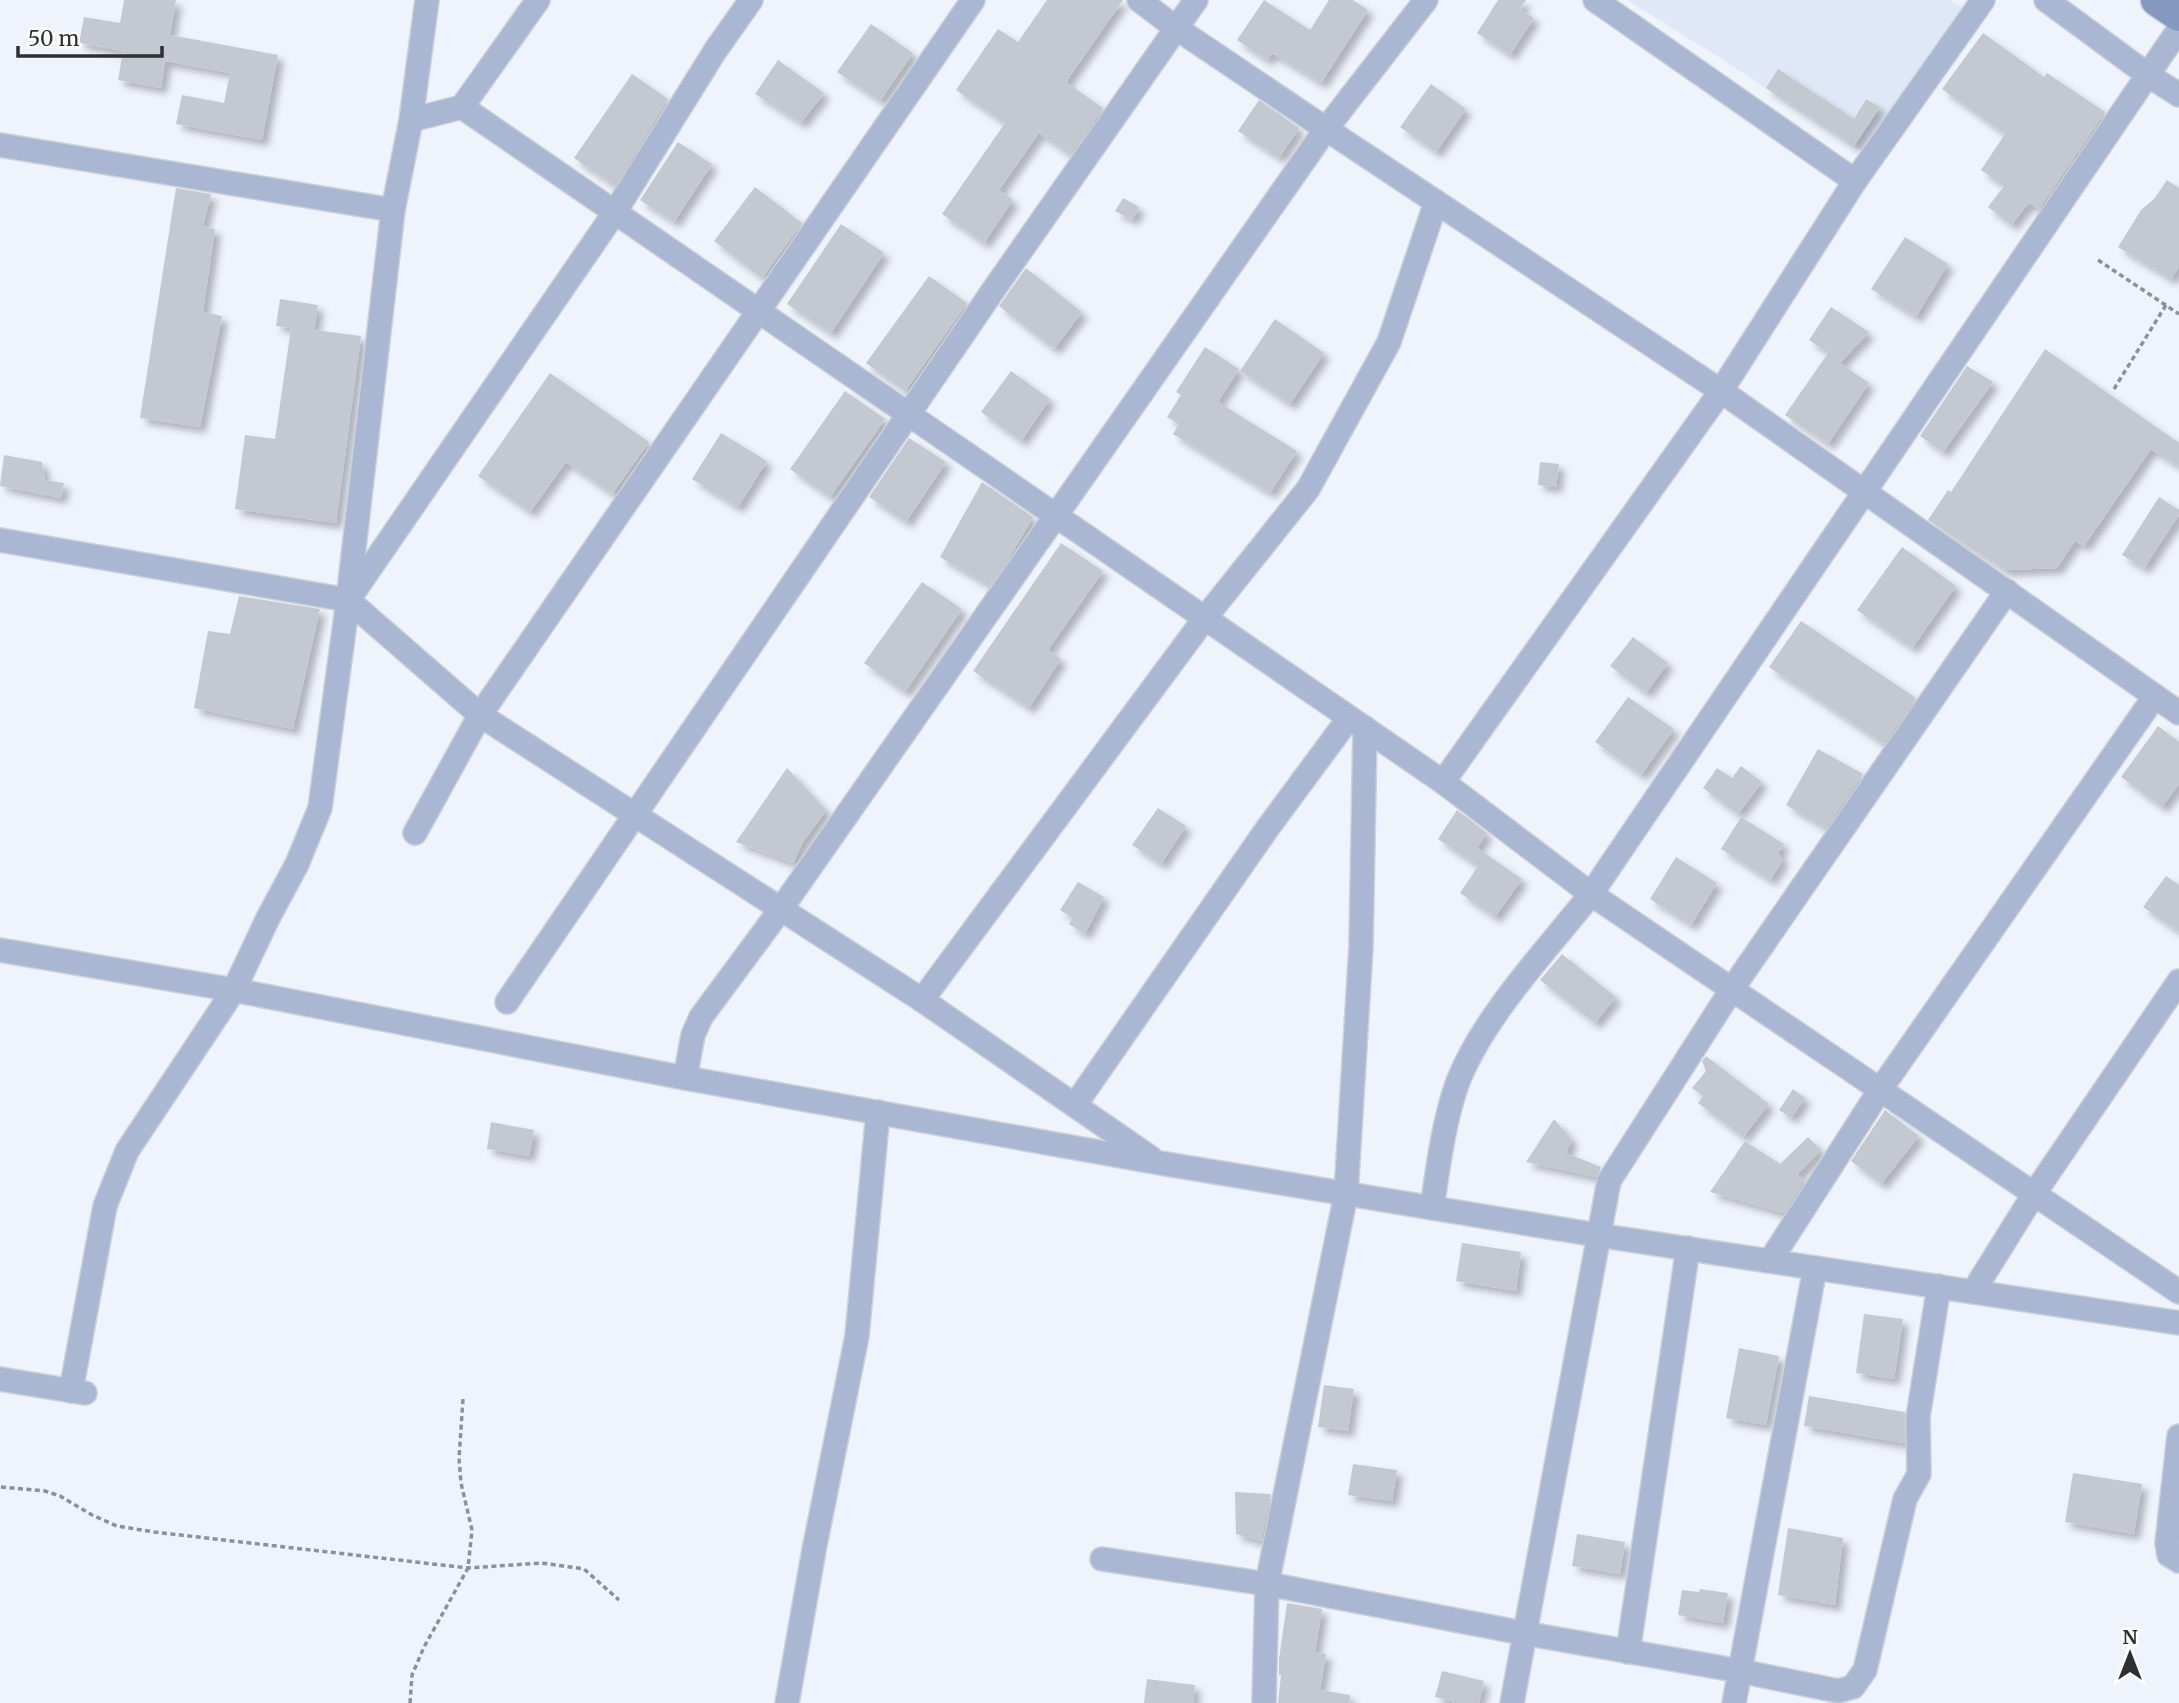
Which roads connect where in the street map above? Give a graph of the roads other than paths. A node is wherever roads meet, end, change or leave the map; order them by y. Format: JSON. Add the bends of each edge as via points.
{"nodes":[{"id":1,"x":538,"y":0,"type":"edge"},
{"id":2,"x":751,"y":0,"type":"edge"},
{"id":3,"x":973,"y":0,"type":"edge"},
{"id":4,"x":1139,"y":0,"type":"edge"},
{"id":5,"x":1196,"y":0,"type":"edge"},
{"id":6,"x":1426,"y":0,"type":"edge"},
{"id":7,"x":1595,"y":0,"type":"edge"},
{"id":8,"x":1983,"y":0,"type":"edge"},
{"id":9,"x":2046,"y":0,"type":"edge"},
{"id":10,"x":2157,"y":0,"type":"edge"},
{"id":11,"x":425,"y":2,"type":"edge"},
{"id":12,"x":2179,"y":15,"type":"edge"},
{"id":13,"x":1177,"y":28,"type":"junction"},
{"id":14,"x":2179,"y":29,"type":"edge"},
{"id":15,"x":2148,"y":75,"type":"junction"},
{"id":16,"x":2179,"y":95,"type":"edge"},
{"id":17,"x":461,"y":107,"type":"junction"},
{"id":18,"x":411,"y":120,"type":"junction"},
{"id":19,"x":1326,"y":129,"type":"junction"},
{"id":20,"x":0,"y":145,"type":"edge"},
{"id":21,"x":1855,"y":181,"type":"junction"},
{"id":22,"x":1436,"y":202,"type":"junction"},
{"id":23,"x":393,"y":210,"type":"junction"},
{"id":24,"x":615,"y":212,"type":"junction"},
{"id":25,"x":757,"y":310,"type":"junction"},
{"id":26,"x":1721,"y":391,"type":"junction"},
{"id":27,"x":908,"y":414,"type":"junction"},
{"id":28,"x":1864,"y":490,"type":"junction"},
{"id":29,"x":1056,"y":516,"type":"junction"},
{"id":30,"x":0,"y":540,"type":"edge"},
{"id":31,"x":2007,"y":592,"type":"junction"},
{"id":32,"x":348,"y":600,"type":"junction"},
{"id":33,"x":1205,"y":618,"type":"junction"},
{"id":34,"x":2155,"y":695,"type":"junction"},
{"id":35,"x":2179,"y":713,"type":"edge"},
{"id":36,"x":480,"y":715,"type":"junction"},
{"id":37,"x":1357,"y":723,"type":"junction"},
{"id":38,"x":1443,"y":782,"type":"junction"},
{"id":39,"x":633,"y":814,"type":"junction"},
{"id":40,"x":415,"y":833,"type":"dead end"},
{"id":41,"x":1591,"y":894,"type":"junction"},
{"id":42,"x":781,"y":909,"type":"junction"},
{"id":43,"x":0,"y":950,"type":"edge"},
{"id":44,"x":2179,"y":981,"type":"edge"},
{"id":45,"x":1732,"y":989,"type":"junction"},
{"id":46,"x":234,"y":990,"type":"junction"},
{"id":47,"x":922,"y":1000,"type":"junction"},
{"id":48,"x":507,"y":1002,"type":"dead end"},
{"id":49,"x":685,"y":1078,"type":"junction"},
{"id":50,"x":1880,"y":1090,"type":"junction"},
{"id":51,"x":1075,"y":1105,"type":"junction"},
{"id":52,"x":878,"y":1112,"type":"junction"},
{"id":53,"x":1160,"y":1163,"type":"junction"},
{"id":54,"x":1346,"y":1194,"type":"junction"},
{"id":55,"x":2034,"y":1194,"type":"junction"},
{"id":56,"x":1432,"y":1208,"type":"junction"},
{"id":57,"x":1597,"y":1235,"type":"junction"},
{"id":58,"x":1688,"y":1248,"type":"junction"},
{"id":59,"x":1770,"y":1261,"type":"junction"},
{"id":60,"x":1815,"y":1268,"type":"junction"},
{"id":61,"x":1939,"y":1286,"type":"junction"},
{"id":62,"x":2178,"y":1289,"type":"edge"},
{"id":63,"x":1973,"y":1292,"type":"junction"},
{"id":64,"x":2168,"y":1321,"type":"edge"},
{"id":65,"x":0,"y":1379,"type":"edge"},
{"id":66,"x":2179,"y":1436,"type":"edge"},
{"id":67,"x":1102,"y":1559,"type":"dead end"},
{"id":68,"x":2179,"y":1561,"type":"edge"},
{"id":69,"x":1267,"y":1584,"type":"junction"},
{"id":70,"x":1523,"y":1633,"type":"junction"},
{"id":71,"x":1628,"y":1651,"type":"junction"},
{"id":72,"x":1740,"y":1671,"type":"junction"},
{"id":73,"x":787,"y":1703,"type":"edge"},
{"id":74,"x":1264,"y":1703,"type":"edge"},
{"id":75,"x":1511,"y":1703,"type":"edge"},
{"id":76,"x":1734,"y":1703,"type":"edge"}],
"edges":[{"from":1,"to":17,"type":"street"},
{"from":2,"to":24,"type":"street"},
{"from":3,"to":25,"type":"street"},
{"from":4,"to":13,"type":"street"},
{"from":5,"to":13,"type":"street"},
{"from":6,"to":19,"type":"street"},
{"from":7,"to":21,"type":"street"},
{"from":8,"to":21,"type":"street"},
{"from":9,"to":15,"type":"street"},
{"from":10,"to":12,"type":"main road"},
{"from":11,"to":18,"type":"street"},
{"from":13,"to":19,"type":"street"},
{"from":13,"to":27,"type":"street"},
{"from":14,"to":15,"type":"street"},
{"from":15,"to":16,"type":"street"},
{"from":15,"to":28,"type":"street"},
{"from":17,"to":18,"type":"street"},
{"from":17,"to":24,"type":"street"},
{"from":18,"to":23,"type":"street"},
{"from":19,"to":22,"type":"street"},
{"from":19,"to":29,"type":"street"},
{"from":20,"to":23,"type":"street"},
{"from":21,"to":26,"type":"street"},
{"from":22,"to":26,"type":"street"},
{"from":22,"to":33,"type":"street","via":[[1388,342],[1308,489]]},
{"from":23,"to":32,"type":"street"},
{"from":24,"to":25,"type":"street"},
{"from":24,"to":32,"type":"street"},
{"from":25,"to":27,"type":"street"},
{"from":25,"to":36,"type":"street"},
{"from":26,"to":28,"type":"street"},
{"from":26,"to":38,"type":"street"},
{"from":27,"to":29,"type":"street"},
{"from":27,"to":39,"type":"street"},
{"from":28,"to":31,"type":"street"},
{"from":28,"to":41,"type":"street"},
{"from":29,"to":33,"type":"street"},
{"from":29,"to":42,"type":"street"},
{"from":30,"to":32,"type":"street"},
{"from":31,"to":34,"type":"street"},
{"from":31,"to":45,"type":"street"},
{"from":32,"to":36,"type":"street"},
{"from":32,"to":46,"type":"street","via":[[320,808]]},
{"from":33,"to":37,"type":"street"},
{"from":33,"to":47,"type":"street"},
{"from":34,"to":35,"type":"street"},
{"from":34,"to":50,"type":"street"},
{"from":36,"to":39,"type":"street"},
{"from":36,"to":40,"type":"street"},
{"from":37,"to":38,"type":"street"},
{"from":37,"to":51,"type":"street","via":[[1267,829]]},
{"from":37,"to":54,"type":"street","via":[[1361,946]]},
{"from":38,"to":41,"type":"street"},
{"from":39,"to":42,"type":"street"},
{"from":39,"to":48,"type":"street"},
{"from":41,"to":45,"type":"street"},
{"from":41,"to":56,"type":"street","via":[[1485,1028],[1456,1087]]},
{"from":42,"to":47,"type":"street"},
{"from":42,"to":49,"type":"street","via":[[701,1017]]},
{"from":43,"to":46,"type":"street"},
{"from":44,"to":55,"type":"street"},
{"from":45,"to":50,"type":"street"},
{"from":45,"to":57,"type":"street","via":[[1609,1181]]},
{"from":46,"to":49,"type":"street"},
{"from":46,"to":65,"type":"street","via":[[127,1151],[105,1206],[78,1392]]},
{"from":47,"to":51,"type":"street"},
{"from":49,"to":52,"type":"street"},
{"from":50,"to":55,"type":"street"},
{"from":50,"to":59,"type":"street"},
{"from":51,"to":53,"type":"street"},
{"from":52,"to":53,"type":"street"},
{"from":52,"to":73,"type":"street","via":[[857,1336]]},
{"from":53,"to":54,"type":"street"},
{"from":54,"to":56,"type":"street"},
{"from":54,"to":69,"type":"street"},
{"from":55,"to":62,"type":"street"},
{"from":55,"to":63,"type":"street"},
{"from":56,"to":57,"type":"street"},
{"from":57,"to":58,"type":"street"},
{"from":57,"to":70,"type":"street"},
{"from":58,"to":59,"type":"street"},
{"from":58,"to":71,"type":"street"},
{"from":59,"to":60,"type":"street"},
{"from":60,"to":61,"type":"street"},
{"from":60,"to":72,"type":"street"},
{"from":61,"to":63,"type":"street"},
{"from":61,"to":72,"type":"street","via":[[1918,1417],[1919,1474],[1905,1499],[1865,1670],[1853,1687],[1838,1691]]},
{"from":62,"to":64,"type":"street"},
{"from":63,"to":64,"type":"street"},
{"from":66,"to":68,"type":"street","via":[[2167,1543],[2169,1555]]},
{"from":67,"to":69,"type":"street"},
{"from":69,"to":70,"type":"street"},
{"from":69,"to":74,"type":"street"},
{"from":70,"to":71,"type":"street"},
{"from":70,"to":75,"type":"street"},
{"from":71,"to":72,"type":"street"},
{"from":72,"to":76,"type":"street"}]}
